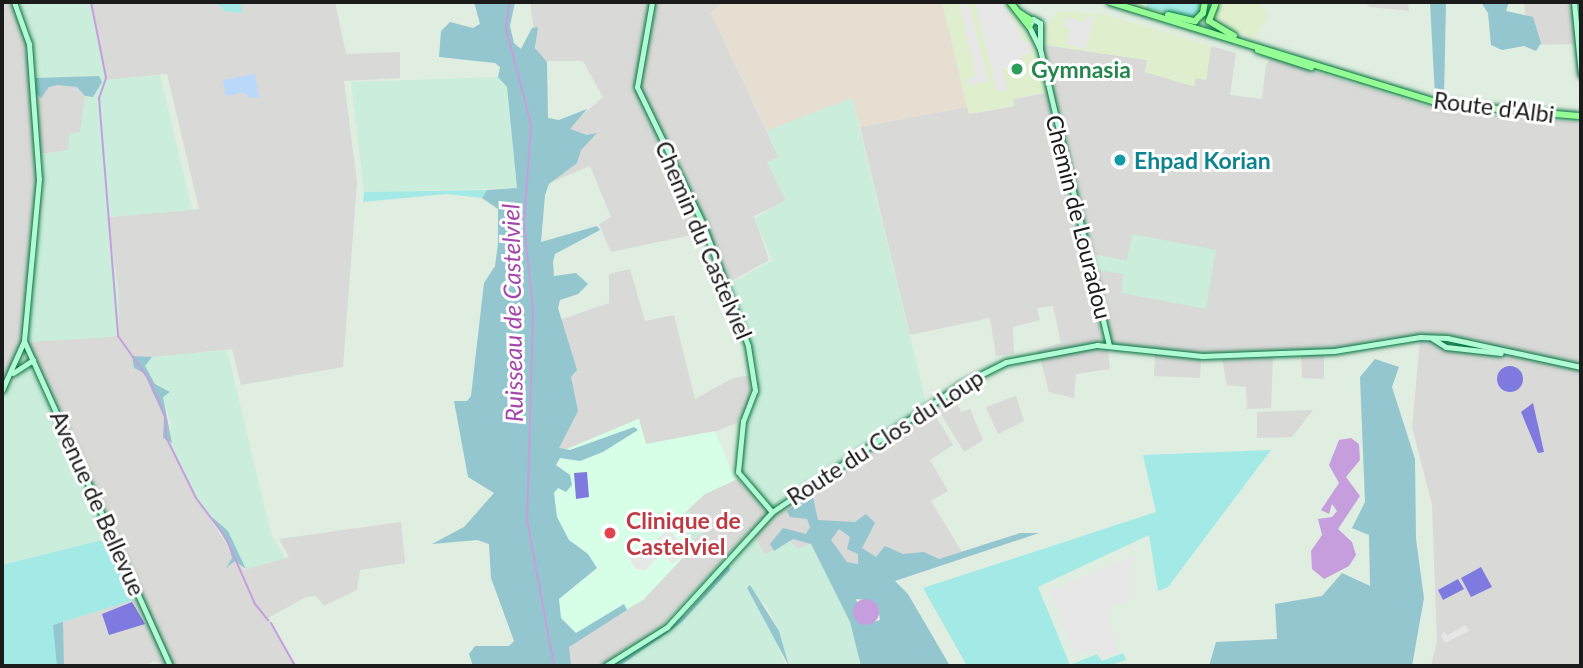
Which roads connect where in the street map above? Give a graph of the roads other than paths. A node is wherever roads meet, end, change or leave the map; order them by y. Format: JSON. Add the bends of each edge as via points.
{"nodes":[{"id":1,"x":14,"y":2,"type":"edge"},
{"id":2,"x":652,"y":2,"type":"edge"},
{"id":3,"x":1012,"y":2,"type":"edge"},
{"id":4,"x":1110,"y":2,"type":"edge"},
{"id":5,"x":1205,"y":2,"type":"edge"},
{"id":6,"x":1574,"y":2,"type":"edge"},
{"id":7,"x":1215,"y":5,"type":"dead end"},
{"id":8,"x":1125,"y":6,"type":"junction"},
{"id":9,"x":1033,"y":27,"type":"joint"},
{"id":10,"x":1219,"y":35,"type":"junction"},
{"id":11,"x":1249,"y":43,"type":"junction"},
{"id":12,"x":1331,"y":70,"type":"junction"},
{"id":13,"x":1581,"y":75,"type":"edge"},
{"id":14,"x":1580,"y":116,"type":"edge"},
{"id":15,"x":24,"y":341,"type":"junction"},
{"id":16,"x":1108,"y":345,"type":"junction"},
{"id":17,"x":19,"y":357,"type":"junction"},
{"id":18,"x":33,"y":360,"type":"junction"},
{"id":19,"x":26,"y":363,"type":"junction"},
{"id":20,"x":1581,"y":367,"type":"edge"},
{"id":21,"x":11,"y":375,"type":"junction"},
{"id":22,"x":2,"y":390,"type":"edge"},
{"id":23,"x":772,"y":512,"type":"junction"},
{"id":24,"x":170,"y":666,"type":"edge"},
{"id":25,"x":605,"y":666,"type":"edge"}],
"edges":[{"from":1,"to":15,"type":"street","via":[[29,44],[39,179]]},
{"from":2,"to":23,"type":"street","name":"Chemin du Castelviel","via":[[637,87],[702,222],[748,346],[755,390],[743,421],[738,472]]},
{"from":3,"to":9,"type":"main road"},
{"from":4,"to":8,"type":"main road","name":"Route d'Albi"},
{"from":5,"to":8,"type":"main road","via":[[1201,16],[1190,21]]},
{"from":6,"to":13,"type":"street"},
{"from":7,"to":11,"type":"main road","via":[[1208,15],[1211,24]]},
{"from":8,"to":10,"type":"main road","name":"Route d'Albi"},
{"from":9,"to":16,"type":"street","name":"Chemin de Louradou"},
{"from":10,"to":11,"type":"main road","name":"Route d'Albi"},
{"from":10,"to":12,"type":"main road","name":"Route d'Albi"},
{"from":11,"to":12,"type":"main road","name":"Route d'Albi"},
{"from":12,"to":14,"type":"main road","name":"Route d'Albi","via":[[1441,104]]},
{"from":15,"to":17,"type":"street"},
{"from":15,"to":18,"type":"street","name":"Avenue de Bellevue"},
{"from":16,"to":20,"type":"street","name":"Route du Clos du Loup","via":[[1202,356],[1334,351],[1420,337]]},
{"from":16,"to":23,"type":"street","name":"Route du Clos du Loup","via":[[1034,354],[983,371]]},
{"from":17,"to":19,"type":"street"},
{"from":17,"to":21,"type":"street"},
{"from":18,"to":19,"type":"street"},
{"from":18,"to":24,"type":"street","name":"Avenue de Bellevue"},
{"from":19,"to":21,"type":"street"},
{"from":21,"to":22,"type":"street"},
{"from":23,"to":25,"type":"street","name":"Route du Clos du Loup","via":[[667,627]]}]}
